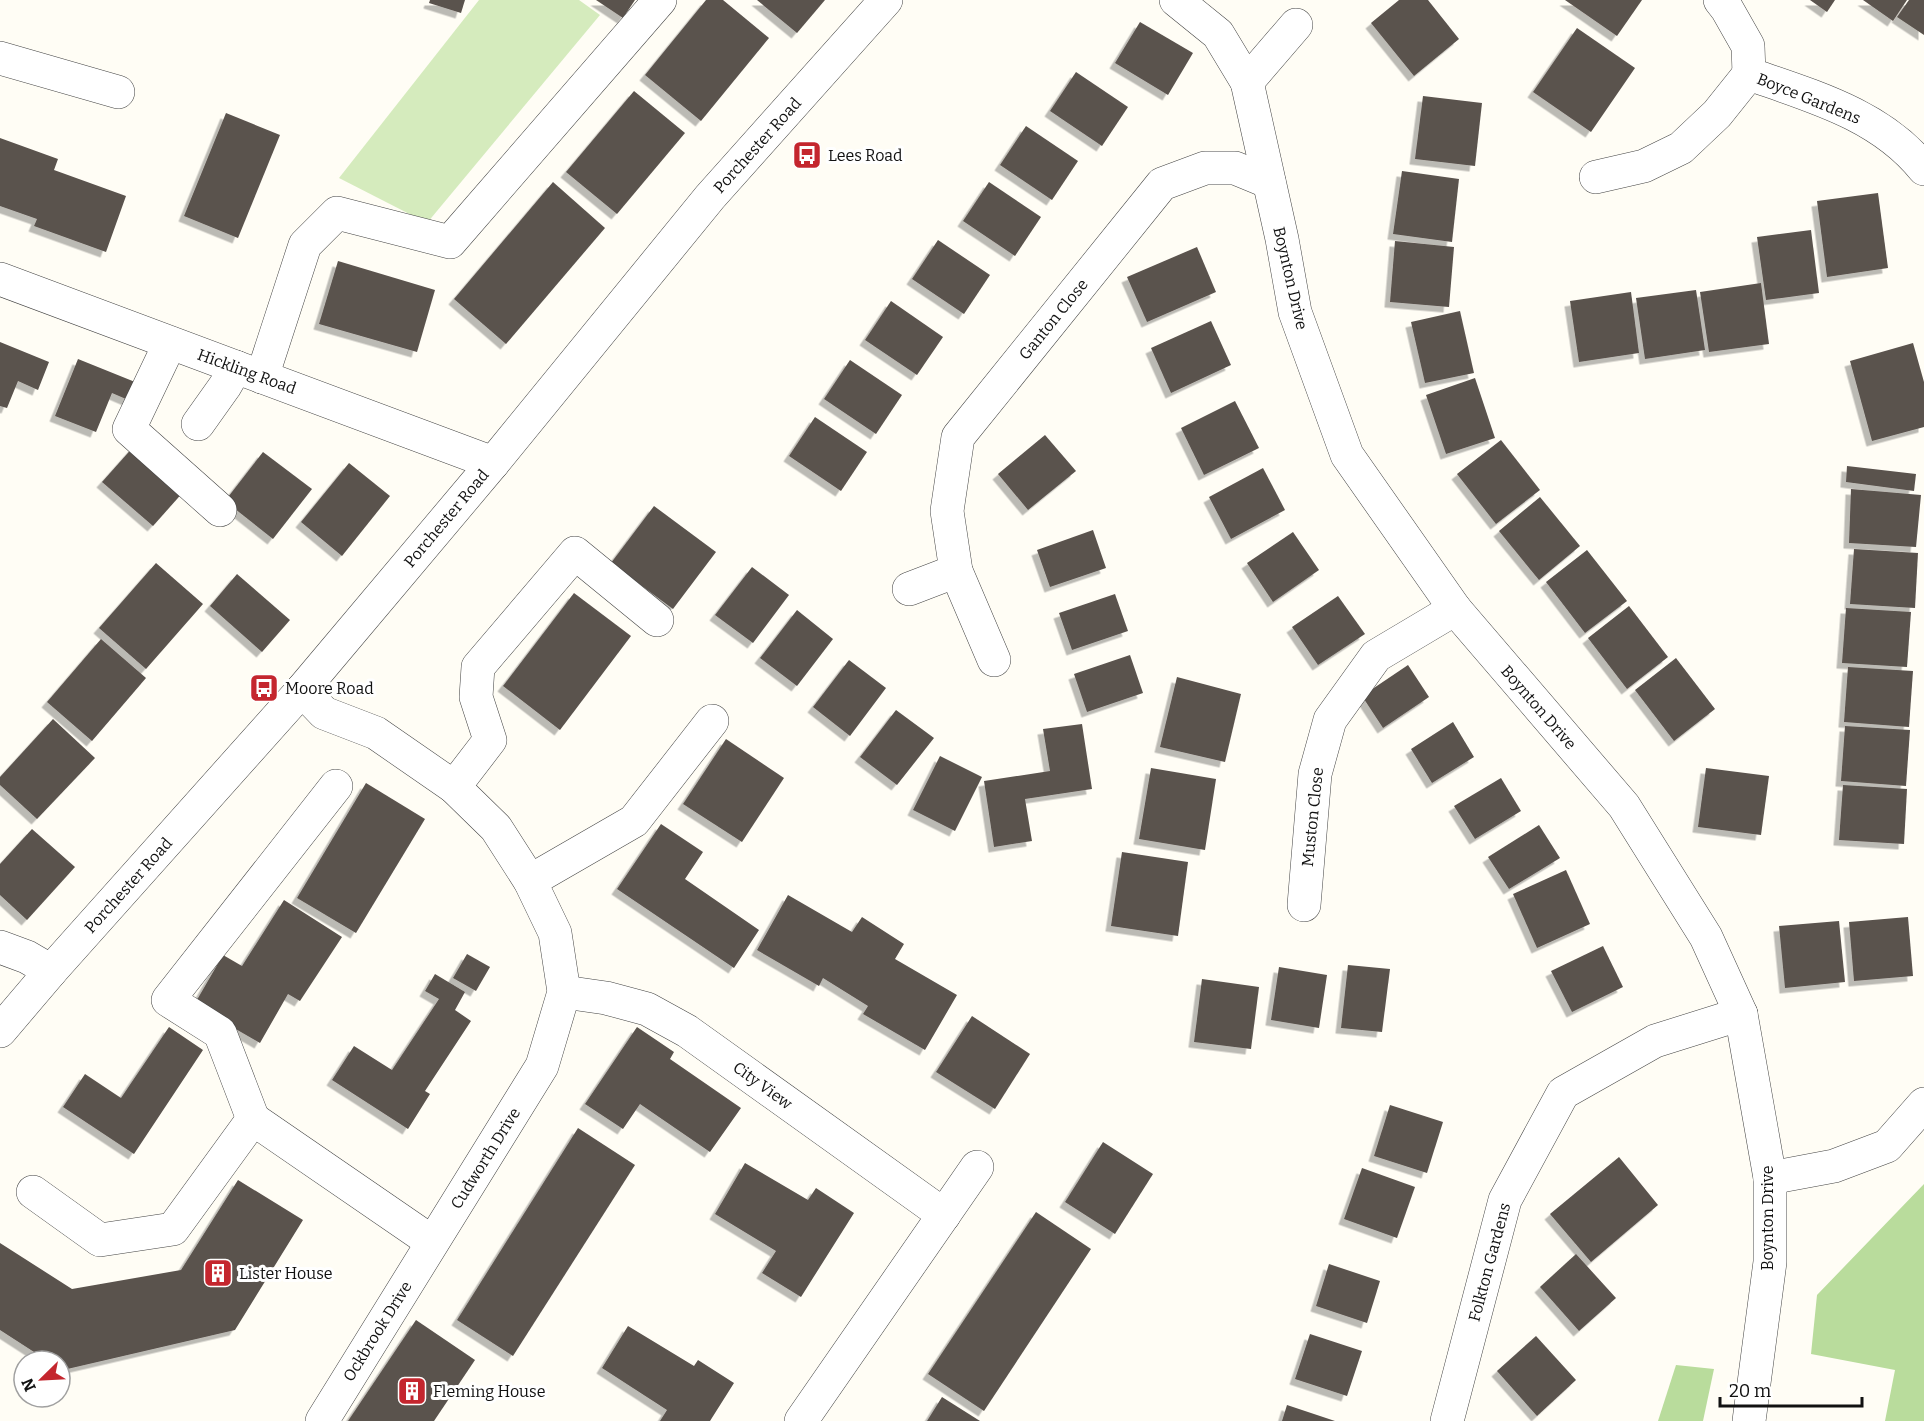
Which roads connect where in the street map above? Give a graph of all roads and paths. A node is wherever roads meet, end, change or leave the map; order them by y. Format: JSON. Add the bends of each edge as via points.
{"nodes":[{"id":1,"x":660,"y":0,"type":"edge"},
{"id":2,"x":886,"y":0,"type":"edge"},
{"id":3,"x":1176,"y":0,"type":"edge"},
{"id":4,"x":1720,"y":0,"type":"edge"},
{"id":5,"x":1296,"y":25,"type":"dead end"},
{"id":6,"x":0,"y":58,"type":"edge"},
{"id":7,"x":1749,"y":74,"type":"junction"},
{"id":8,"x":1247,"y":82,"type":"junction"},
{"id":9,"x":118,"y":92,"type":"dead end"},
{"id":10,"x":1924,"y":169,"type":"edge"},
{"id":11,"x":1596,"y":177,"type":"dead end"},
{"id":12,"x":1269,"y":182,"type":"junction"},
{"id":13,"x":0,"y":279,"type":"edge"},
{"id":14,"x":170,"y":343,"type":"junction"},
{"id":15,"x":249,"y":372,"type":"junction"},
{"id":16,"x":198,"y":424,"type":"dead end"},
{"id":17,"x":493,"y":463,"type":"junction"},
{"id":18,"x":220,"y":510,"type":"dead end"},
{"id":19,"x":956,"y":571,"type":"junction"},
{"id":20,"x":909,"y":589,"type":"dead end"},
{"id":21,"x":1455,"y":609,"type":"junction"},
{"id":22,"x":657,"y":620,"type":"dead end"},
{"id":23,"x":994,"y":660,"type":"dead end"},
{"id":24,"x":302,"y":690,"type":"junction"},
{"id":25,"x":712,"y":721,"type":"dead end"},
{"id":26,"x":336,"y":786,"type":"dead end"},
{"id":27,"x":454,"y":787,"type":"junction"},
{"id":28,"x":530,"y":881,"type":"junction"},
{"id":29,"x":1304,"y":905,"type":"dead end"},
{"id":30,"x":0,"y":947,"type":"edge"},
{"id":31,"x":51,"y":971,"type":"junction"},
{"id":32,"x":564,"y":992,"type":"junction"},
{"id":33,"x":1741,"y":1014,"type":"junction"},
{"id":34,"x":0,"y":1031,"type":"edge"},
{"id":35,"x":1924,"y":1104,"type":"edge"},
{"id":36,"x":253,"y":1119,"type":"junction"},
{"id":37,"x":977,"y":1167,"type":"dead end"},
{"id":38,"x":1770,"y":1178,"type":"junction"},
{"id":39,"x":33,"y":1192,"type":"dead end"},
{"id":40,"x":944,"y":1215,"type":"junction"},
{"id":41,"x":432,"y":1242,"type":"junction"},
{"id":42,"x":803,"y":1404,"type":"edge"},
{"id":43,"x":322,"y":1421,"type":"edge"},
{"id":44,"x":1447,"y":1421,"type":"edge"},
{"id":45,"x":1749,"y":1421,"type":"edge"}],
"edges":[{"from":1,"to":15,"type":"street","via":[[450,242],[337,213],[304,245]]},
{"from":2,"to":17,"type":"street","name":"Porchester Road","via":[[710,196]]},
{"from":3,"to":8,"type":"street","name":"Boynton Drive","via":[[1218,34]]},
{"from":4,"to":7,"type":"street","name":"Boyce Gardens","via":[[1748,46]]},
{"from":5,"to":8,"type":"street"},
{"from":6,"to":9,"type":"street"},
{"from":7,"to":10,"type":"street","name":"Boyce Gardens","via":[[1859,116],[1898,141]]},
{"from":7,"to":11,"type":"street","name":"Boyce Gardens","via":[[1717,114],[1682,148],[1644,166]]},
{"from":8,"to":12,"type":"street","name":"Boynton Drive"},
{"from":12,"to":19,"type":"street","name":"Ganton Close","via":[[1235,168],[1205,168],[1162,184],[1147,202],[958,437],[947,510]]},
{"from":12,"to":21,"type":"street","name":"Boynton Drive","via":[[1295,312],[1347,455]]},
{"from":13,"to":14,"type":"street","name":"Hickling Road"},
{"from":14,"to":15,"type":"street","name":"Hickling Road"},
{"from":14,"to":18,"type":"street","via":[[129,429]]},
{"from":15,"to":16,"type":"street"},
{"from":15,"to":17,"type":"street","name":"Hickling Road"},
{"from":17,"to":24,"type":"street","name":"Porchester Road"},
{"from":19,"to":20,"type":"street"},
{"from":19,"to":23,"type":"street","name":"Ganton Close"},
{"from":21,"to":29,"type":"street","name":"Muston Close","via":[[1376,656],[1330,720],[1315,774]]},
{"from":21,"to":33,"type":"street","name":"Boynton Drive","via":[[1624,806],[1706,937]]},
{"from":22,"to":27,"type":"street","via":[[575,553],[478,667],[476,697],[490,740]]},
{"from":24,"to":27,"type":"street","name":"Cudworth Drive","via":[[324,713],[376,733]]},
{"from":24,"to":31,"type":"street","name":"Porchester Road"},
{"from":25,"to":28,"type":"street","via":[[634,821]]},
{"from":26,"to":36,"type":"street","via":[[168,1000],[219,1033]]},
{"from":27,"to":28,"type":"street","name":"Cudworth Drive","via":[[496,828]]},
{"from":28,"to":32,"type":"street","name":"Cudworth Drive","via":[[555,933]]},
{"from":30,"to":31,"type":"street"},
{"from":31,"to":34,"type":"street","name":"Porchester Road"},
{"from":32,"to":40,"type":"street","name":"City View","via":[[647,1009],[687,1031]]},
{"from":32,"to":41,"type":"street","name":"Cudworth Drive","via":[[552,1071]]},
{"from":33,"to":38,"type":"street","name":"Boynton Drive"},
{"from":33,"to":44,"type":"street","name":"Folkton Gardens","via":[[1655,1041],[1563,1093],[1505,1200]]},
{"from":35,"to":38,"type":"street","via":[[1887,1146],[1834,1166]]},
{"from":36,"to":39,"type":"street","via":[[172,1229],[100,1240]]},
{"from":36,"to":41,"type":"street"},
{"from":37,"to":40,"type":"street"},
{"from":38,"to":45,"type":"street","name":"Boynton Drive","via":[[1770,1262]]},
{"from":40,"to":42,"type":"street"},
{"from":41,"to":43,"type":"street","name":"Ockbrook Drive"}]}
